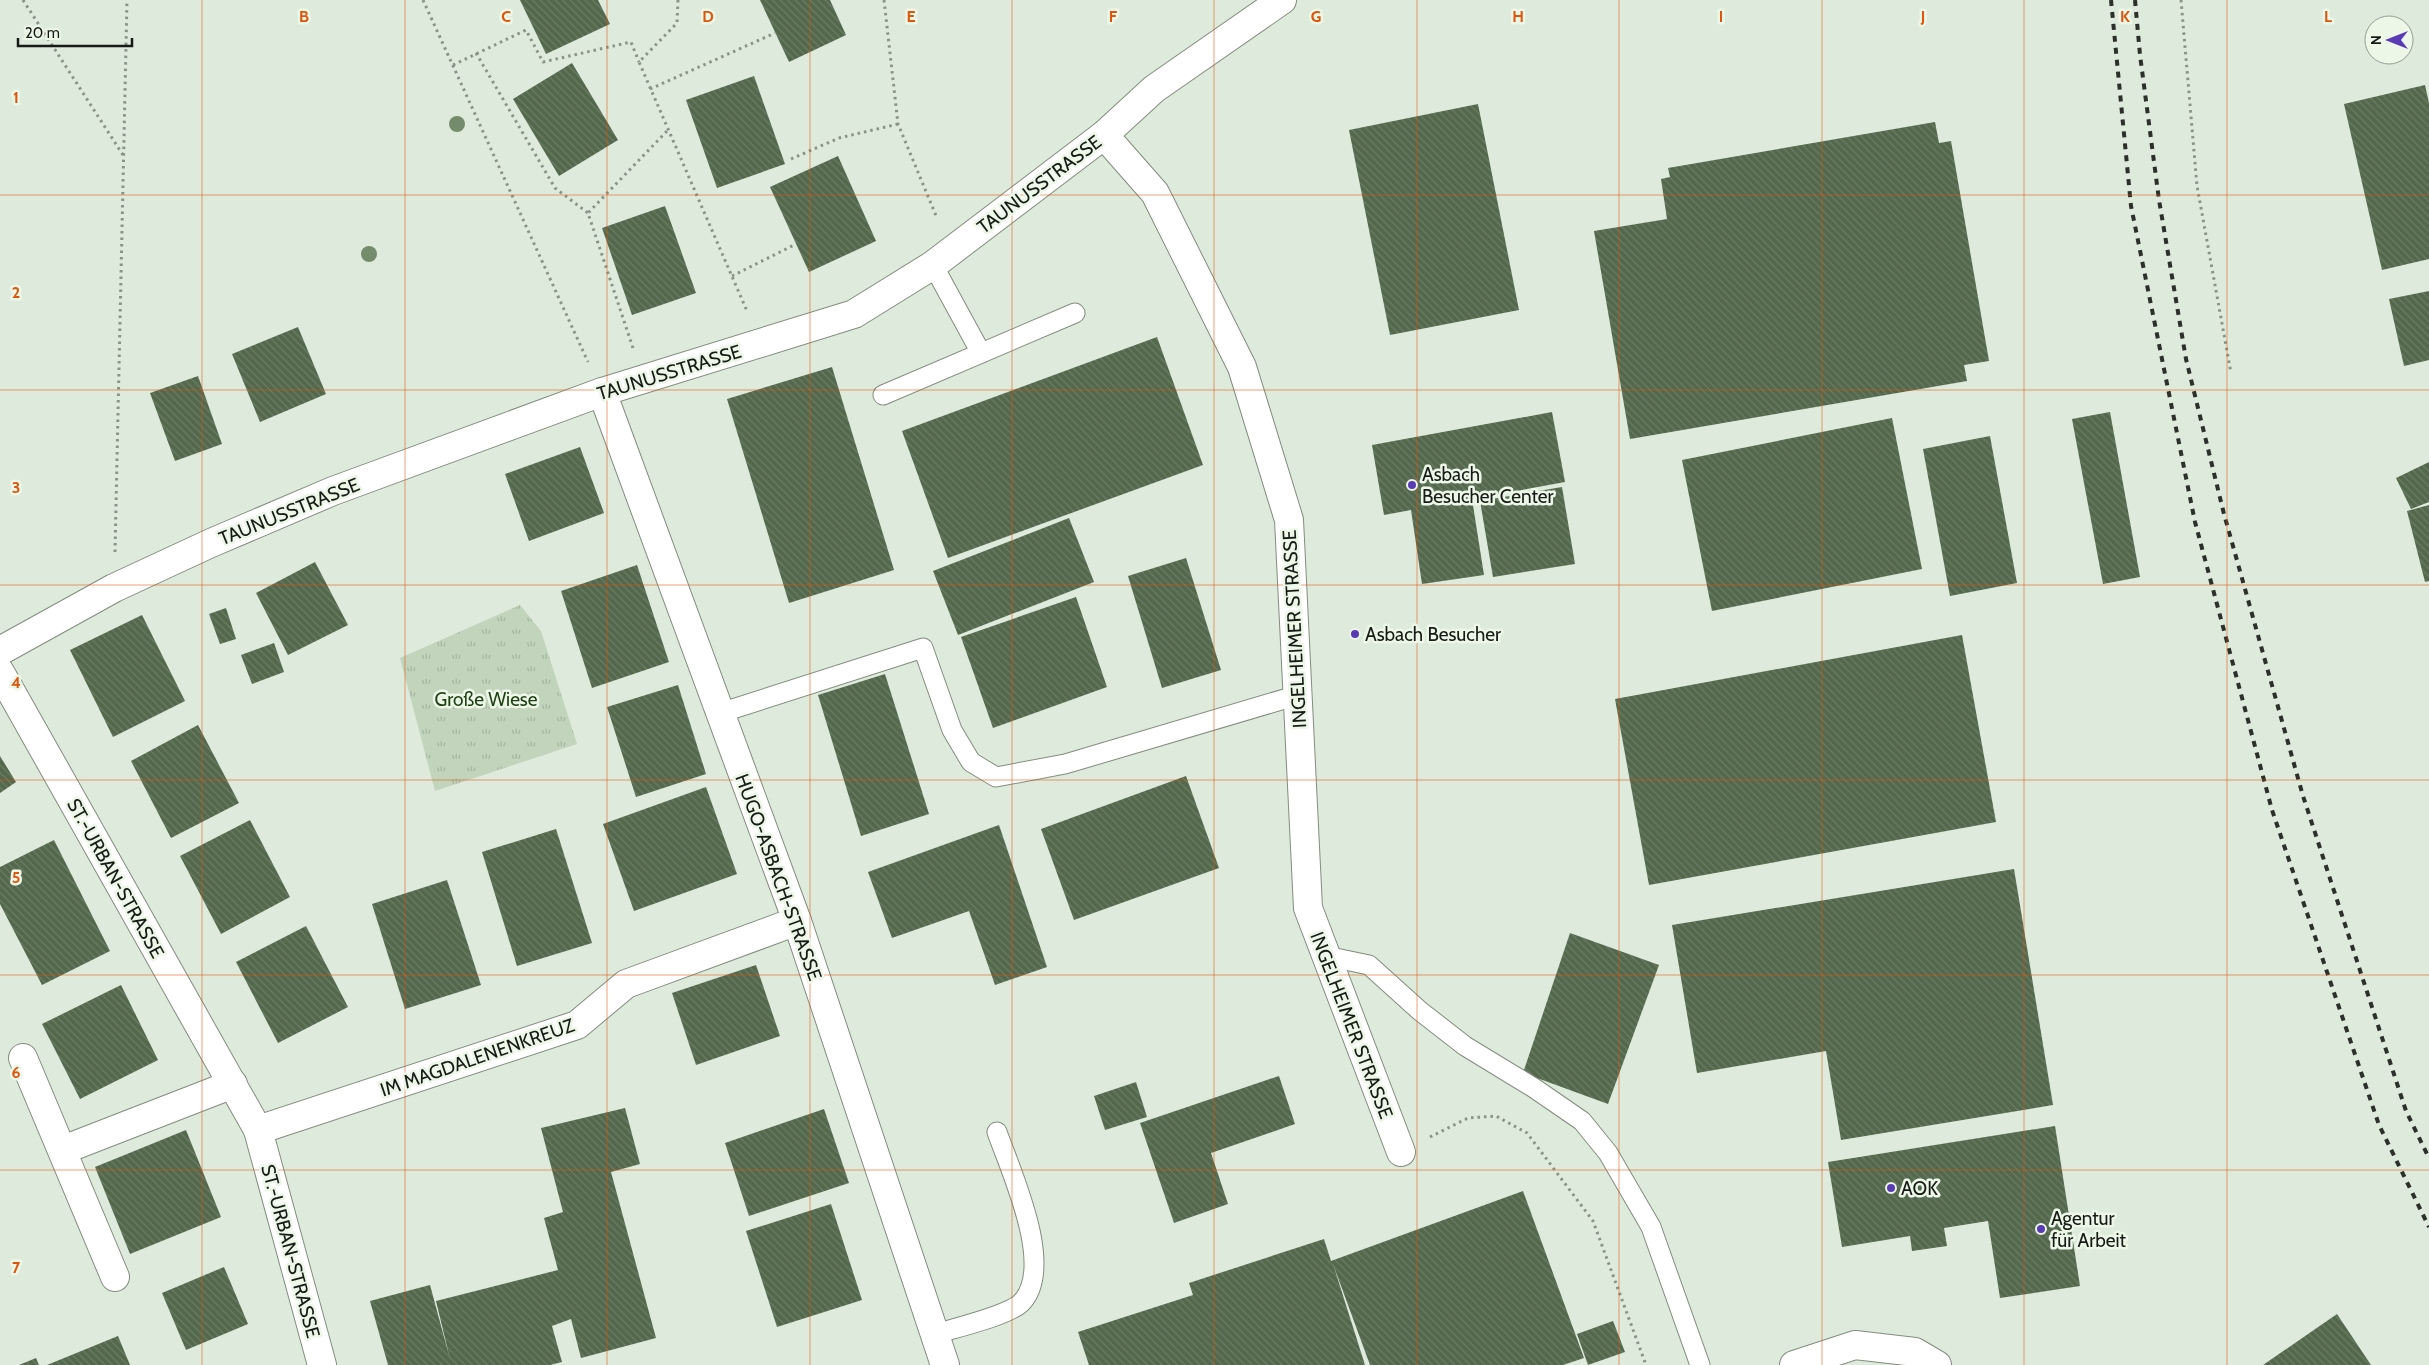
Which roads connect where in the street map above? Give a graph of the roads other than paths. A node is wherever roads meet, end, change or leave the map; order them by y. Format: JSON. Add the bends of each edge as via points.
{"nodes":[{"id":1,"x":1282,"y":0,"type":"edge"},
{"id":2,"x":1104,"y":135,"type":"junction"},
{"id":3,"x":942,"y":258,"type":"junction"},
{"id":4,"x":1075,"y":313,"type":"dead end"},
{"id":5,"x":981,"y":353,"type":"junction"},
{"id":6,"x":602,"y":392,"type":"junction"},
{"id":7,"x":883,"y":395,"type":"dead end"},
{"id":8,"x":0,"y":651,"type":"edge"},
{"id":9,"x":0,"y":672,"type":"edge"},
{"id":10,"x":1298,"y":694,"type":"junction"},
{"id":11,"x":720,"y":713,"type":"junction"},
{"id":12,"x":797,"y":921,"type":"junction"},
{"id":13,"x":1326,"y":956,"type":"junction"},
{"id":14,"x":23,"y":1058,"type":"dead end"},
{"id":15,"x":233,"y":1084,"type":"junction"},
{"id":16,"x":258,"y":1130,"type":"junction"},
{"id":17,"x":997,"y":1132,"type":"dead end"},
{"id":18,"x":63,"y":1150,"type":"junction"},
{"id":19,"x":1401,"y":1152,"type":"road end"},
{"id":20,"x":115,"y":1277,"type":"dead end"},
{"id":21,"x":935,"y":1334,"type":"junction"},
{"id":22,"x":322,"y":1365,"type":"edge"},
{"id":23,"x":945,"y":1365,"type":"edge"},
{"id":24,"x":1700,"y":1365,"type":"edge"},
{"id":25,"x":1794,"y":1365,"type":"edge"},
{"id":26,"x":1936,"y":1365,"type":"edge"}],
"edges":[{"from":1,"to":2,"type":"street","name":"TAUNUSSTRASSE","via":[[1154,89]]},
{"from":2,"to":3,"type":"street","name":"TAUNUSSTRASSE"},
{"from":2,"to":10,"type":"street","name":"INGELHEIMER STRASSE","via":[[1155,193],[1242,367],[1289,520]]},
{"from":3,"to":5,"type":"lane"},
{"from":3,"to":6,"type":"street","name":"TAUNUSSTRASSE","via":[[854,314]]},
{"from":4,"to":5,"type":"lane"},
{"from":5,"to":7,"type":"lane"},
{"from":6,"to":8,"type":"street","name":"TAUNUSSTRASSE","via":[[333,491],[211,543],[114,588]]},
{"from":6,"to":11,"type":"street","name":"HUGO-ASBACH-STRASSE"},
{"from":9,"to":15,"type":"street","name":"ST.-URBAN-STRASSE"},
{"from":10,"to":11,"type":"lane","via":[[1065,764],[996,777],[971,762],[952,730],[923,648]]},
{"from":10,"to":13,"type":"street","name":"INGELHEIMER STRASSE","via":[[1308,908]]},
{"from":11,"to":12,"type":"street","name":"HUGO-ASBACH-STRASSE"},
{"from":12,"to":16,"type":"street","name":"IM MAGDALENENKREUZ","via":[[626,984],[577,1025]]},
{"from":12,"to":21,"type":"street","name":"HUGO-ASBACH-STRASSE"},
{"from":13,"to":19,"type":"street","name":"INGELHEIMER STRASSE"},
{"from":13,"to":24,"type":"lane","via":[[1369,965],[1465,1046],[1582,1121],[1608,1153],[1651,1227]]},
{"from":14,"to":18,"type":"street"},
{"from":15,"to":16,"type":"street","name":"ST.-URBAN-STRASSE"},
{"from":15,"to":18,"type":"street"},
{"from":16,"to":22,"type":"street","name":"ST.-URBAN-STRASSE"},
{"from":17,"to":21,"type":"lane","via":[[1032,1238],[1035,1278],[1020,1304]]},
{"from":18,"to":20,"type":"street"},
{"from":21,"to":23,"type":"street","name":"HUGO-ASBACH-STRASSE"},
{"from":25,"to":26,"type":"street","via":[[1855,1345],[1915,1352]]}]}
